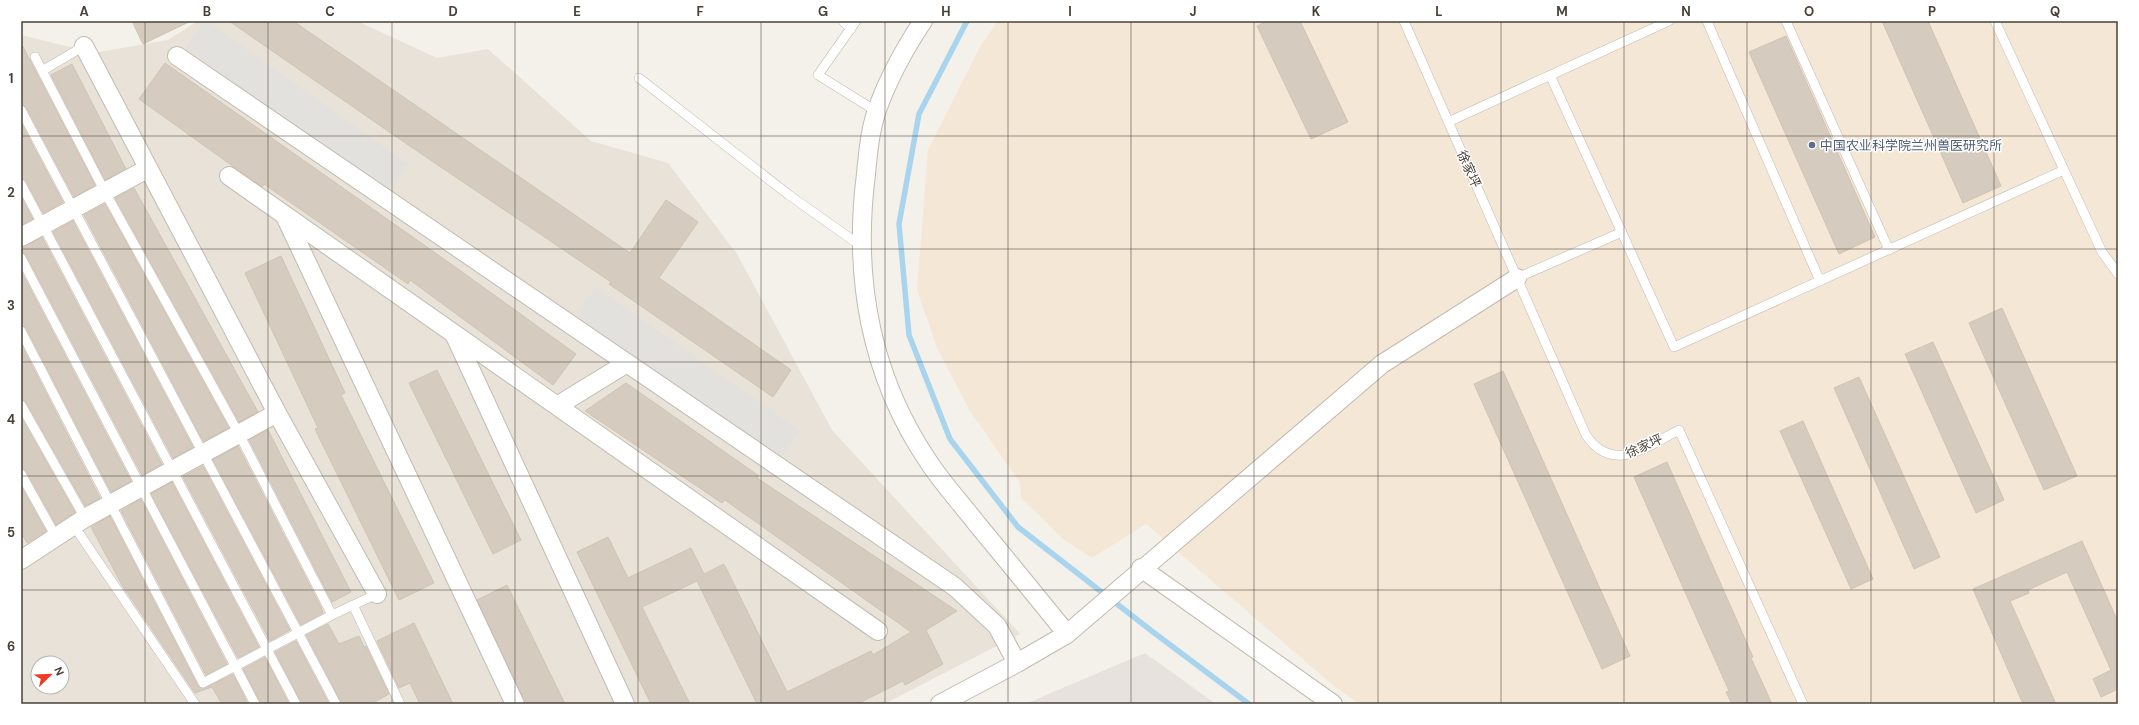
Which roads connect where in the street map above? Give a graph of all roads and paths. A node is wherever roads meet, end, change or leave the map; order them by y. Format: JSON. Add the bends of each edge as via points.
{"nodes":[{"id":1,"x":843,"y":21,"type":"edge"},
{"id":2,"x":856,"y":21,"type":"edge"},
{"id":3,"x":923,"y":21,"type":"edge"},
{"id":4,"x":1404,"y":21,"type":"edge"},
{"id":5,"x":1669,"y":21,"type":"edge"},
{"id":6,"x":1706,"y":21,"type":"edge"},
{"id":7,"x":1786,"y":21,"type":"edge"},
{"id":8,"x":1995,"y":21,"type":"edge"},
{"id":9,"x":850,"y":29,"type":"junction"},
{"id":10,"x":84,"y":46,"type":"joint"},
{"id":11,"x":177,"y":56,"type":"dead end"},
{"id":12,"x":35,"y":57,"type":"dead end"},
{"id":13,"x":42,"y":71,"type":"junction"},
{"id":14,"x":1550,"y":75,"type":"junction"},
{"id":15,"x":639,"y":78,"type":"dead end"},
{"id":16,"x":21,"y":110,"type":"edge"},
{"id":17,"x":876,"y":111,"type":"junction"},
{"id":18,"x":1448,"y":122,"type":"junction"},
{"id":19,"x":147,"y":169,"type":"junction"},
{"id":20,"x":2064,"y":170,"type":"junction"},
{"id":21,"x":229,"y":176,"type":"dead end"},
{"id":22,"x":21,"y":184,"type":"edge"},
{"id":23,"x":105,"y":192,"type":"junction"},
{"id":24,"x":73,"y":209,"type":"junction"},
{"id":25,"x":285,"y":216,"type":"junction"},
{"id":26,"x":42,"y":226,"type":"junction"},
{"id":27,"x":1622,"y":232,"type":"junction"},
{"id":28,"x":21,"y":237,"type":"edge"},
{"id":29,"x":860,"y":246,"type":"junction"},
{"id":30,"x":1889,"y":250,"type":"junction"},
{"id":31,"x":21,"y":258,"type":"edge"},
{"id":32,"x":2118,"y":274,"type":"edge"},
{"id":33,"x":1516,"y":278,"type":"junction"},
{"id":34,"x":1820,"y":281,"type":"junction"},
{"id":35,"x":21,"y":331,"type":"edge"},
{"id":36,"x":455,"y":335,"type":"junction"},
{"id":37,"x":627,"y":363,"type":"junction"},
{"id":38,"x":21,"y":404,"type":"edge"},
{"id":39,"x":557,"y":406,"type":"junction"},
{"id":40,"x":277,"y":413,"type":"junction"},
{"id":41,"x":239,"y":434,"type":"junction"},
{"id":42,"x":203,"y":453,"type":"junction"},
{"id":43,"x":173,"y":470,"type":"junction"},
{"id":44,"x":21,"y":474,"type":"edge"},
{"id":45,"x":142,"y":487,"type":"junction"},
{"id":46,"x":110,"y":504,"type":"junction"},
{"id":47,"x":80,"y":522,"type":"junction"},
{"id":48,"x":56,"y":537,"type":"junction"},
{"id":49,"x":23,"y":554,"type":"edge"},
{"id":50,"x":1142,"y":568,"type":"junction"},
{"id":51,"x":377,"y":594,"type":"joint"},
{"id":52,"x":353,"y":605,"type":"junction"},
{"id":53,"x":332,"y":615,"type":"junction"},
{"id":54,"x":878,"y":631,"type":"dead end"},
{"id":55,"x":299,"y":633,"type":"junction"},
{"id":56,"x":1067,"y":634,"type":"junction"},
{"id":57,"x":267,"y":649,"type":"junction"},
{"id":58,"x":1017,"y":663,"type":"junction"},
{"id":59,"x":235,"y":666,"type":"junction"},
{"id":60,"x":195,"y":704,"type":"edge"},
{"id":61,"x":255,"y":704,"type":"edge"},
{"id":62,"x":296,"y":704,"type":"edge"},
{"id":63,"x":336,"y":704,"type":"edge"},
{"id":64,"x":400,"y":704,"type":"edge"},
{"id":65,"x":515,"y":704,"type":"edge"},
{"id":66,"x":625,"y":704,"type":"edge"},
{"id":67,"x":940,"y":704,"type":"edge"},
{"id":68,"x":1333,"y":704,"type":"edge"},
{"id":69,"x":1803,"y":704,"type":"edge"}],
"edges":[{"from":1,"to":9,"type":"lane"},
{"from":2,"to":9,"type":"lane"},
{"from":3,"to":17,"type":"street","via":[[888,83]]},
{"from":4,"to":18,"type":"lane","name":"徐家坪"},
{"from":5,"to":14,"type":"lane"},
{"from":6,"to":34,"type":"lane"},
{"from":7,"to":30,"type":"lane"},
{"from":8,"to":20,"type":"lane"},
{"from":9,"to":17,"type":"lane","via":[[818,75]]},
{"from":10,"to":13,"type":"lane"},
{"from":10,"to":19,"type":"street"},
{"from":11,"to":37,"type":"street"},
{"from":12,"to":13,"type":"lane"},
{"from":13,"to":23,"type":"lane"},
{"from":14,"to":18,"type":"lane"},
{"from":14,"to":27,"type":"lane"},
{"from":15,"to":29,"type":"lane","via":[[789,195]]},
{"from":16,"to":24,"type":"lane"},
{"from":17,"to":29,"type":"street","via":[[865,181]]},
{"from":18,"to":33,"type":"lane","name":"徐家坪"},
{"from":19,"to":23,"type":"street"},
{"from":19,"to":40,"type":"street"},
{"from":20,"to":30,"type":"lane"},
{"from":20,"to":32,"type":"lane","via":[[2102,252]]},
{"from":21,"to":25,"type":"street"},
{"from":22,"to":26,"type":"lane"},
{"from":23,"to":24,"type":"street"},
{"from":23,"to":41,"type":"lane"},
{"from":24,"to":26,"type":"street"},
{"from":24,"to":42,"type":"lane"},
{"from":25,"to":36,"type":"street"},
{"from":25,"to":65,"type":"street"},
{"from":26,"to":28,"type":"street"},
{"from":26,"to":43,"type":"lane"},
{"from":27,"to":33,"type":"lane"},
{"from":27,"to":34,"type":"lane","via":[[1674,347]]},
{"from":29,"to":56,"type":"street","via":[[867,310],[874,342],[893,397],[911,433],[947,488]]},
{"from":30,"to":34,"type":"lane"},
{"from":31,"to":45,"type":"lane"},
{"from":33,"to":50,"type":"street","via":[[1382,364]]},
{"from":33,"to":69,"type":"lane","name":"徐家坪","via":[[1592,445],[1612,456],[1624,456],[1679,430]]},
{"from":35,"to":46,"type":"lane"},
{"from":36,"to":39,"type":"street"},
{"from":36,"to":66,"type":"street"},
{"from":37,"to":39,"type":"street"},
{"from":37,"to":58,"type":"street","via":[[955,587],[996,626]]},
{"from":38,"to":47,"type":"lane"},
{"from":39,"to":54,"type":"street"},
{"from":40,"to":41,"type":"street"},
{"from":40,"to":51,"type":"street"},
{"from":41,"to":42,"type":"street"},
{"from":41,"to":53,"type":"lane"},
{"from":42,"to":43,"type":"street"},
{"from":42,"to":55,"type":"lane"},
{"from":43,"to":45,"type":"street"},
{"from":43,"to":57,"type":"lane"},
{"from":44,"to":48,"type":"lane"},
{"from":45,"to":46,"type":"street"},
{"from":45,"to":59,"type":"lane"},
{"from":46,"to":47,"type":"street"},
{"from":46,"to":59,"type":"lane","via":[[203,683]]},
{"from":47,"to":48,"type":"street"},
{"from":47,"to":60,"type":"lane"},
{"from":48,"to":49,"type":"street"},
{"from":50,"to":56,"type":"street"},
{"from":50,"to":68,"type":"street"},
{"from":51,"to":52,"type":"lane"},
{"from":52,"to":53,"type":"lane"},
{"from":52,"to":64,"type":"lane"},
{"from":53,"to":55,"type":"lane"},
{"from":55,"to":57,"type":"lane"},
{"from":55,"to":63,"type":"lane"},
{"from":56,"to":58,"type":"street"},
{"from":57,"to":59,"type":"lane"},
{"from":57,"to":62,"type":"lane"},
{"from":58,"to":67,"type":"street"},
{"from":59,"to":61,"type":"lane"}]}
